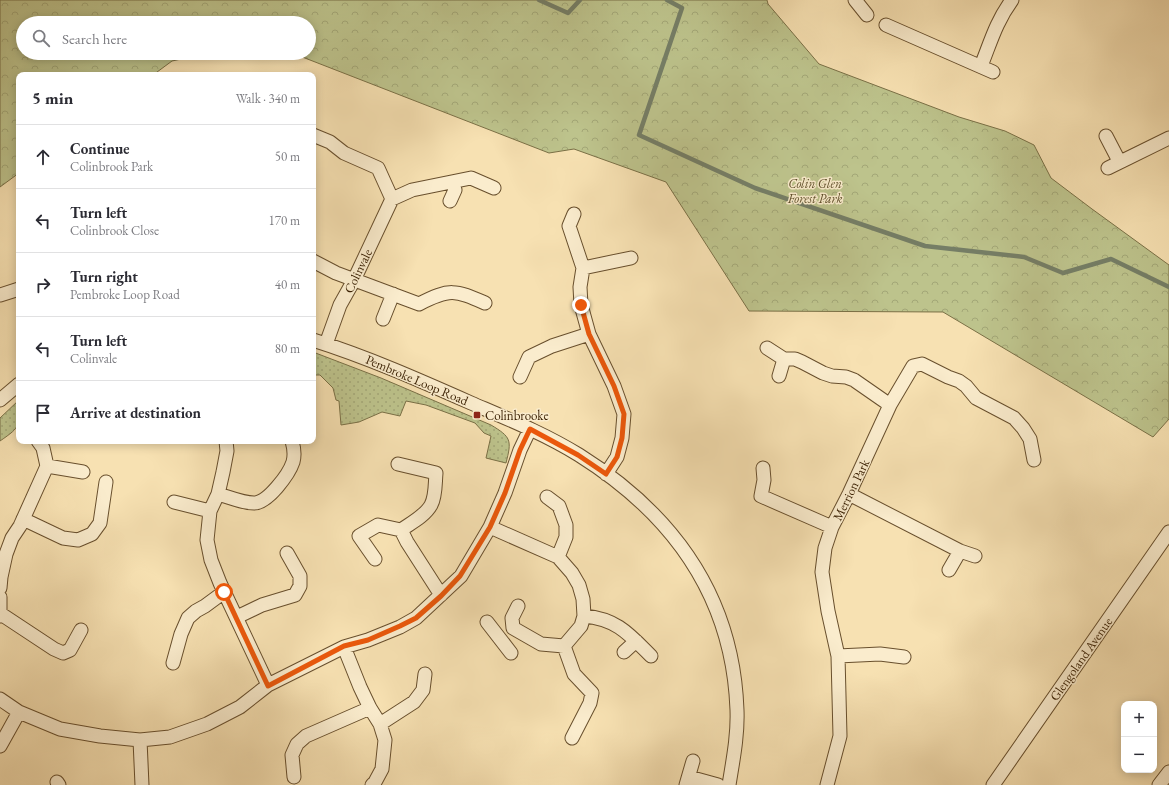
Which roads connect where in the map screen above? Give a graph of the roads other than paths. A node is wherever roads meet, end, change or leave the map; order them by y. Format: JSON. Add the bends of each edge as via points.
{"nodes":[{"id":1,"x":855,"y":0,"type":"edge"},
{"id":2,"x":1012,"y":0,"type":"edge"},
{"id":3,"x":867,"y":15,"type":"dead end"},
{"id":4,"x":886,"y":26,"type":"dead end"},
{"id":5,"x":981,"y":66,"type":"junction"},
{"id":6,"x":993,"y":72,"type":"dead end"},
{"id":7,"x":316,"y":136,"type":"edge"},
{"id":8,"x":1106,"y":136,"type":"dead end"},
{"id":9,"x":1169,"y":138,"type":"edge"},
{"id":10,"x":452,"y":182,"type":"junction"},
{"id":11,"x":494,"y":188,"type":"dead end"},
{"id":12,"x":392,"y":199,"type":"junction"},
{"id":13,"x":450,"y":201,"type":"dead end"},
{"id":14,"x":574,"y":214,"type":"dead end"},
{"id":15,"x":631,"y":258,"type":"dead end"},
{"id":16,"x":316,"y":262,"type":"edge"},
{"id":17,"x":583,"y":268,"type":"junction"},
{"id":18,"x":354,"y":280,"type":"junction"},
{"id":19,"x":16,"y":290,"type":"edge"},
{"id":20,"x":393,"y":294,"type":"junction"},
{"id":21,"x":0,"y":295,"type":"edge"},
{"id":22,"x":486,"y":303,"type":"dead end"},
{"id":23,"x":383,"y":320,"type":"dead end"},
{"id":24,"x":589,"y":334,"type":"junction"},
{"id":25,"x":316,"y":341,"type":"edge"},
{"id":26,"x":326,"y":344,"type":"junction"},
{"id":27,"x":767,"y":348,"type":"dead end"},
{"id":28,"x":784,"y":359,"type":"junction"},
{"id":29,"x":778,"y":376,"type":"dead end"},
{"id":30,"x":520,"y":377,"type":"dead end"},
{"id":31,"x":16,"y":387,"type":"edge"},
{"id":32,"x":0,"y":400,"type":"edge"},
{"id":33,"x":890,"y":405,"type":"junction"},
{"id":34,"x":530,"y":429,"type":"junction"},
{"id":35,"x":40,"y":444,"type":"edge"},
{"id":36,"x":226,"y":444,"type":"edge"},
{"id":37,"x":293,"y":444,"type":"edge"},
{"id":38,"x":1034,"y":460,"type":"dead end"},
{"id":39,"x":398,"y":464,"type":"dead end"},
{"id":40,"x":47,"y":466,"type":"junction"},
{"id":41,"x":763,"y":468,"type":"dead end"},
{"id":42,"x":83,"y":472,"type":"dead end"},
{"id":43,"x":606,"y":474,"type":"junction"},
{"id":44,"x":106,"y":482,"type":"dead end"},
{"id":45,"x":218,"y":494,"type":"junction"},
{"id":46,"x":850,"y":494,"type":"junction"},
{"id":47,"x":547,"y":497,"type":"dead end"},
{"id":48,"x":174,"y":502,"type":"dead end"},
{"id":49,"x":210,"y":511,"type":"junction"},
{"id":50,"x":23,"y":519,"type":"junction"},
{"id":51,"x":490,"y":527,"type":"junction"},
{"id":52,"x":832,"y":527,"type":"junction"},
{"id":53,"x":402,"y":530,"type":"junction"},
{"id":54,"x":1169,"y":532,"type":"edge"},
{"id":55,"x":960,"y":551,"type":"junction"},
{"id":56,"x":287,"y":553,"type":"dead end"},
{"id":57,"x":975,"y":556,"type":"dead end"},
{"id":58,"x":558,"y":558,"type":"junction"},
{"id":59,"x":375,"y":559,"type":"dead end"},
{"id":60,"x":949,"y":570,"type":"dead end"},
{"id":61,"x":0,"y":588,"type":"edge"},
{"id":62,"x":224,"y":592,"type":"junction"},
{"id":63,"x":441,"y":596,"type":"junction"},
{"id":64,"x":0,"y":597,"type":"edge"},
{"id":65,"x":518,"y":606,"type":"dead end"},
{"id":66,"x":0,"y":615,"type":"edge"},
{"id":67,"x":584,"y":616,"type":"junction"},
{"id":68,"x":237,"y":617,"type":"junction"},
{"id":69,"x":487,"y":622,"type":"dead end"},
{"id":70,"x":513,"y":628,"type":"junction"},
{"id":71,"x":81,"y":630,"type":"dead end"},
{"id":72,"x":499,"y":637,"type":"junction"},
{"id":73,"x":636,"y":641,"type":"junction"},
{"id":74,"x":344,"y":646,"type":"junction"},
{"id":75,"x":564,"y":646,"type":"junction"},
{"id":76,"x":624,"y":652,"type":"dead end"},
{"id":77,"x":511,"y":653,"type":"dead end"},
{"id":78,"x":651,"y":656,"type":"dead end"},
{"id":79,"x":838,"y":656,"type":"junction"},
{"id":80,"x":904,"y":657,"type":"dead end"},
{"id":81,"x":173,"y":663,"type":"dead end"},
{"id":82,"x":425,"y":674,"type":"dead end"},
{"id":83,"x":268,"y":686,"type":"junction"},
{"id":84,"x":0,"y":699,"type":"edge"},
{"id":85,"x":370,"y":708,"type":"junction"},
{"id":86,"x":19,"y":712,"type":"junction"},
{"id":87,"x":380,"y":724,"type":"junction"},
{"id":88,"x":572,"y":738,"type":"dead end"},
{"id":89,"x":140,"y":740,"type":"junction"},
{"id":90,"x":0,"y":746,"type":"edge"},
{"id":91,"x":693,"y":762,"type":"dead end"},
{"id":92,"x":1169,"y":772,"type":"edge"},
{"id":93,"x":294,"y":777,"type":"dead end"},
{"id":94,"x":688,"y":781,"type":"edge"},
{"id":95,"x":377,"y":784,"type":"edge"},
{"id":96,"x":142,"y":785,"type":"edge"},
{"id":97,"x":718,"y":785,"type":"edge"},
{"id":98,"x":729,"y":785,"type":"edge"},
{"id":99,"x":827,"y":785,"type":"edge"},
{"id":100,"x":993,"y":785,"type":"edge"},
{"id":101,"x":1159,"y":785,"type":"edge"}],
"edges":[{"from":1,"to":3,"type":"street"},
{"from":2,"to":5,"type":"street","via":[[995,27]]},
{"from":4,"to":5,"type":"street"},
{"from":5,"to":6,"type":"street"},
{"from":7,"to":12,"type":"street","via":[[378,168]]},
{"from":8,"to":9,"type":"street","via":[[1113,164]]},
{"from":10,"to":11,"type":"street","via":[[471,178]]},
{"from":10,"to":12,"type":"street","via":[[412,190]]},
{"from":10,"to":13,"type":"street","via":[[454,190]]},
{"from":12,"to":18,"type":"street","name":"Colinvale"},
{"from":14,"to":17,"type":"street","via":[[569,226]]},
{"from":15,"to":17,"type":"street"},
{"from":16,"to":18,"type":"street"},
{"from":17,"to":24,"type":"street","via":[[581,305]]},
{"from":18,"to":20,"type":"street"},
{"from":18,"to":26,"type":"street","name":"Colinvale","via":[[340,305]]},
{"from":19,"to":21,"type":"street"},
{"from":20,"to":22,"type":"street","via":[[419,304],[446,292],[461,293]]},
{"from":20,"to":23,"type":"street"},
{"from":24,"to":30,"type":"street","via":[[552,346],[529,358]]},
{"from":24,"to":43,"type":"street","via":[[614,386],[624,414],[617,457]]},
{"from":25,"to":26,"type":"street","name":"Pembroke Loop Road"},
{"from":26,"to":34,"type":"street","name":"Pembroke Loop Road","via":[[398,370]]},
{"from":27,"to":28,"type":"street"},
{"from":28,"to":29,"type":"street"},
{"from":28,"to":33,"type":"street","via":[[795,359],[823,373],[854,380]]},
{"from":31,"to":32,"type":"street"},
{"from":33,"to":38,"type":"street","name":"Merrion Park","via":[[913,366],[922,364],[959,381],[976,398],[1014,418],[1030,439]]},
{"from":33,"to":46,"type":"street","name":"Merrion Park"},
{"from":34,"to":43,"type":"street","name":"Pembroke Loop Road","via":[[578,455]]},
{"from":34,"to":51,"type":"street"},
{"from":35,"to":40,"type":"street"},
{"from":36,"to":45,"type":"street"},
{"from":37,"to":45,"type":"street","via":[[293,460],[290,469],[266,499],[254,503]]},
{"from":39,"to":53,"type":"street","via":[[436,473],[431,506]]},
{"from":40,"to":42,"type":"street"},
{"from":40,"to":50,"type":"street"},
{"from":41,"to":52,"type":"street","via":[[762,496]]},
{"from":43,"to":98,"type":"street","name":"Pembroke Loop Road","via":[[644,504],[673,535],[691,560],[713,600],[729,650],[736,692],[736,738]]},
{"from":44,"to":50,"type":"street","via":[[100,523],[92,534],[78,540],[64,538]]},
{"from":45,"to":49,"type":"street"},
{"from":46,"to":52,"type":"street","name":"Merrion Park"},
{"from":46,"to":55,"type":"street"},
{"from":47,"to":58,"type":"street","via":[[559,506],[566,525],[566,537]]},
{"from":48,"to":49,"type":"street"},
{"from":49,"to":62,"type":"street","via":[[207,540],[211,560]]},
{"from":50,"to":61,"type":"street","via":[[6,554]]},
{"from":51,"to":58,"type":"street"},
{"from":51,"to":63,"type":"street","via":[[460,576]]},
{"from":52,"to":79,"type":"street","name":"Merrion Park","via":[[825,548],[822,572]]},
{"from":53,"to":59,"type":"street","via":[[378,525],[359,536]]},
{"from":53,"to":63,"type":"street"},
{"from":54,"to":100,"type":"street","name":"Glengoland Avenue"},
{"from":55,"to":57,"type":"street"},
{"from":55,"to":60,"type":"street"},
{"from":56,"to":68,"type":"street","via":[[300,576],[300,586],[295,595],[262,605]]},
{"from":58,"to":67,"type":"street","via":[[579,585]]},
{"from":62,"to":68,"type":"street"},
{"from":62,"to":81,"type":"street","via":[[188,618],[180,634]]},
{"from":63,"to":74,"type":"street","via":[[411,621],[368,640]]},
{"from":64,"to":66,"type":"street"},
{"from":65,"to":70,"type":"street","via":[[512,618]]},
{"from":66,"to":71,"type":"street","via":[[54,650],[64,653],[70,650]]},
{"from":67,"to":73,"type":"street","via":[[608,621],[620,627]]},
{"from":67,"to":75,"type":"street","via":[[581,626]]},
{"from":68,"to":83,"type":"street"},
{"from":69,"to":72,"type":"street"},
{"from":70,"to":72,"type":"street"},
{"from":70,"to":75,"type":"street","via":[[541,644]]},
{"from":72,"to":77,"type":"street"},
{"from":73,"to":76,"type":"street"},
{"from":73,"to":78,"type":"street"},
{"from":74,"to":83,"type":"street"},
{"from":74,"to":85,"type":"street"},
{"from":75,"to":88,"type":"street","via":[[574,674],[592,693],[590,703]]},
{"from":79,"to":80,"type":"street","via":[[880,654]]},
{"from":79,"to":99,"type":"street","name":"Merrion Park","via":[[840,736]]},
{"from":82,"to":87,"type":"street","via":[[423,690],[414,702]]},
{"from":83,"to":89,"type":"street","via":[[240,707],[208,724],[170,736]]},
{"from":84,"to":86,"type":"street"},
{"from":85,"to":87,"type":"street"},
{"from":85,"to":93,"type":"street","via":[[306,736],[292,754]]},
{"from":86,"to":89,"type":"street","via":[[60,729]]},
{"from":86,"to":90,"type":"street"},
{"from":87,"to":95,"type":"street","via":[[385,740],[382,769]]},
{"from":89,"to":96,"type":"street"},
{"from":91,"to":94,"type":"street"},
{"from":92,"to":101,"type":"street"},
{"from":94,"to":97,"type":"street"}]}
